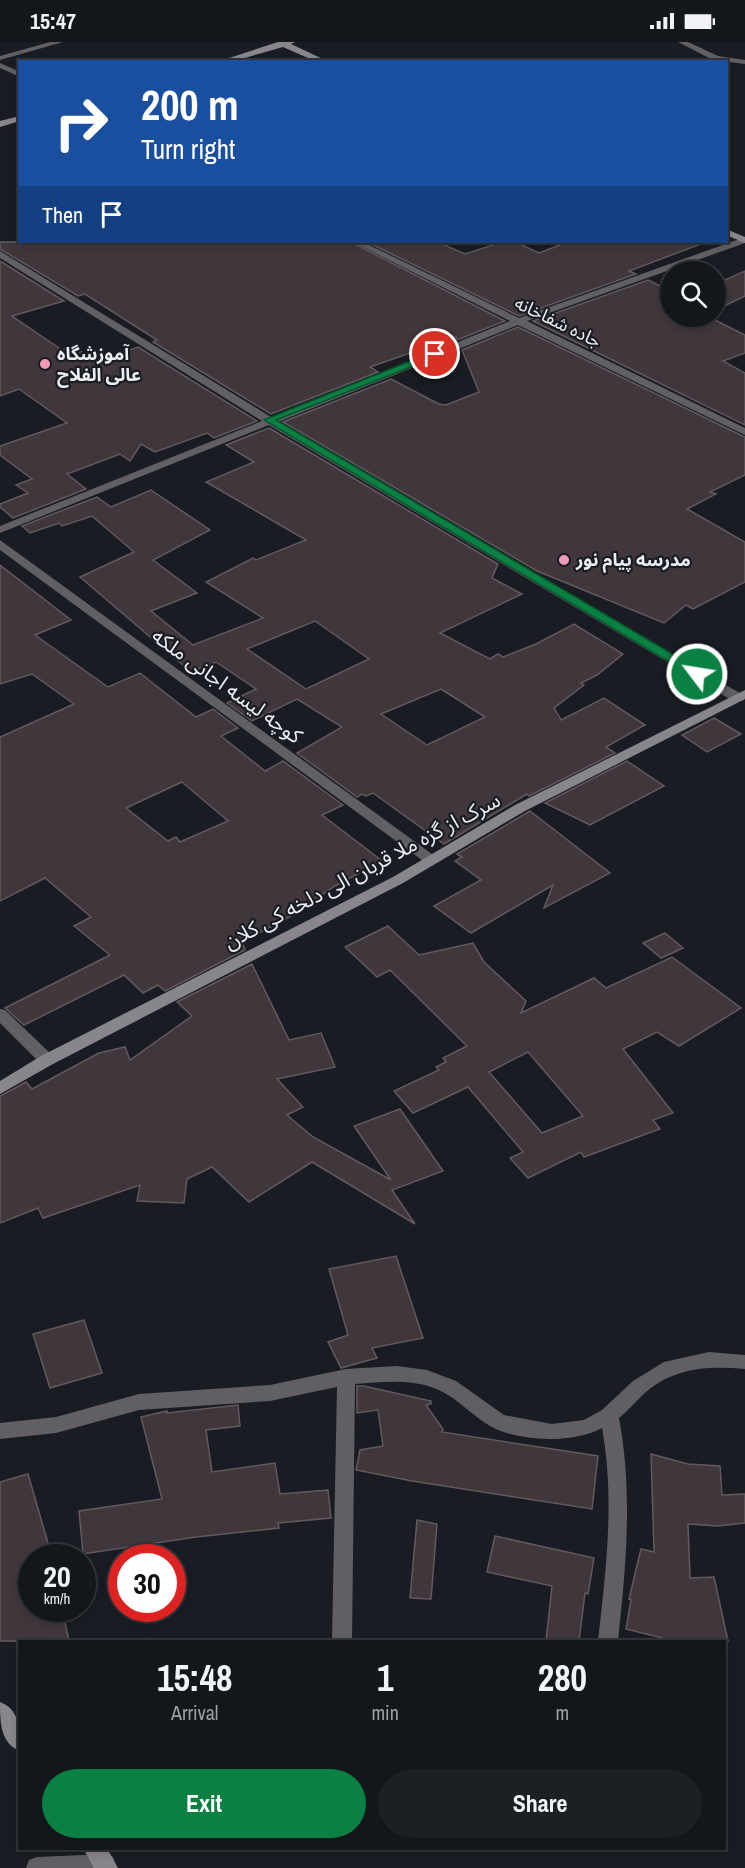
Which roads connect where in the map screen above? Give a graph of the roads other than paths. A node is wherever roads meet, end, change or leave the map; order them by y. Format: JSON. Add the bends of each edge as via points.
{"nodes":[{"id":1,"x":59,"y":42,"type":"edge"},
{"id":2,"x":682,"y":42,"type":"edge"},
{"id":3,"x":285,"y":43,"type":"edge"},
{"id":4,"x":0,"y":58,"type":"edge"},
{"id":5,"x":228,"y":60,"type":"edge"},
{"id":6,"x":321,"y":60,"type":"edge"},
{"id":7,"x":745,"y":62,"type":"edge"},
{"id":8,"x":0,"y":65,"type":"edge"},
{"id":9,"x":18,"y":74,"type":"edge"},
{"id":10,"x":18,"y":119,"type":"edge"},
{"id":11,"x":0,"y":124,"type":"edge"},
{"id":12,"x":728,"y":233,"type":"edge"},
{"id":13,"x":745,"y":240,"type":"edge"},
{"id":14,"x":359,"y":243,"type":"edge"},
{"id":15,"x":0,"y":254,"type":"edge"},
{"id":16,"x":519,"y":321,"type":"junction"},
{"id":17,"x":268,"y":420,"type":"junction"},
{"id":18,"x":745,"y":432,"type":"edge"},
{"id":19,"x":0,"y":530,"type":"edge"},
{"id":20,"x":0,"y":544,"type":"edge"},
{"id":21,"x":741,"y":696,"type":"edge"},
{"id":22,"x":431,"y":860,"type":"junction"},
{"id":23,"x":0,"y":1014,"type":"edge"},
{"id":24,"x":47,"y":1060,"type":"junction"},
{"id":25,"x":0,"y":1088,"type":"edge"},
{"id":26,"x":745,"y":1362,"type":"edge"},
{"id":27,"x":346,"y":1377,"type":"junction"},
{"id":28,"x":609,"y":1415,"type":"junction"},
{"id":29,"x":0,"y":1431,"type":"edge"},
{"id":30,"x":342,"y":1640,"type":"edge"},
{"id":31,"x":608,"y":1640,"type":"edge"},
{"id":32,"x":0,"y":1712,"type":"edge"},
{"id":33,"x":18,"y":1738,"type":"edge"},
{"id":34,"x":102,"y":1860,"type":"edge"},
{"id":35,"x":37,"y":1868,"type":"edge"}],
"edges":[{"from":1,"to":4,"type":"street"},
{"from":2,"to":7,"type":"street","via":[[716,58]]},
{"from":3,"to":5,"type":"street"},
{"from":3,"to":6,"type":"street"},
{"from":8,"to":9,"type":"street"},
{"from":10,"to":11,"type":"street"},
{"from":12,"to":13,"type":"street"},
{"from":13,"to":16,"type":"street"},
{"from":14,"to":16,"type":"street","name":"جاده شفاخانه"},
{"from":15,"to":17,"type":"street"},
{"from":16,"to":17,"type":"street"},
{"from":16,"to":18,"type":"street","name":"جاده شفاخانه"},
{"from":17,"to":19,"type":"street"},
{"from":17,"to":21,"type":"street"},
{"from":20,"to":22,"type":"street","name":"کوچه لیسه اجانی ملکه"},
{"from":21,"to":22,"type":"street","name":"سرک از گزه ملا قربان الی دلخه کی کلان","via":[[520,808]]},
{"from":22,"to":24,"type":"street","name":"سرک از گزه ملا قربان الی دلخه کی کلان"},
{"from":23,"to":24,"type":"street"},
{"from":24,"to":25,"type":"street","name":"سرک از گزه ملا قربان الی دلخه کی کلان"},
{"from":26,"to":28,"type":"street","via":[[709,1359],[670,1367],[640,1386]]},
{"from":27,"to":28,"type":"street","via":[[397,1373],[427,1378],[449,1386],[498,1421],[523,1428],[552,1432],[586,1427]]},
{"from":27,"to":29,"type":"street","via":[[270,1393],[139,1402],[56,1425]]},
{"from":27,"to":30,"type":"street"},
{"from":28,"to":31,"type":"street","via":[[617,1449],[618,1540]]},
{"from":32,"to":33,"type":"street"},
{"from":34,"to":35,"type":"street"}]}
